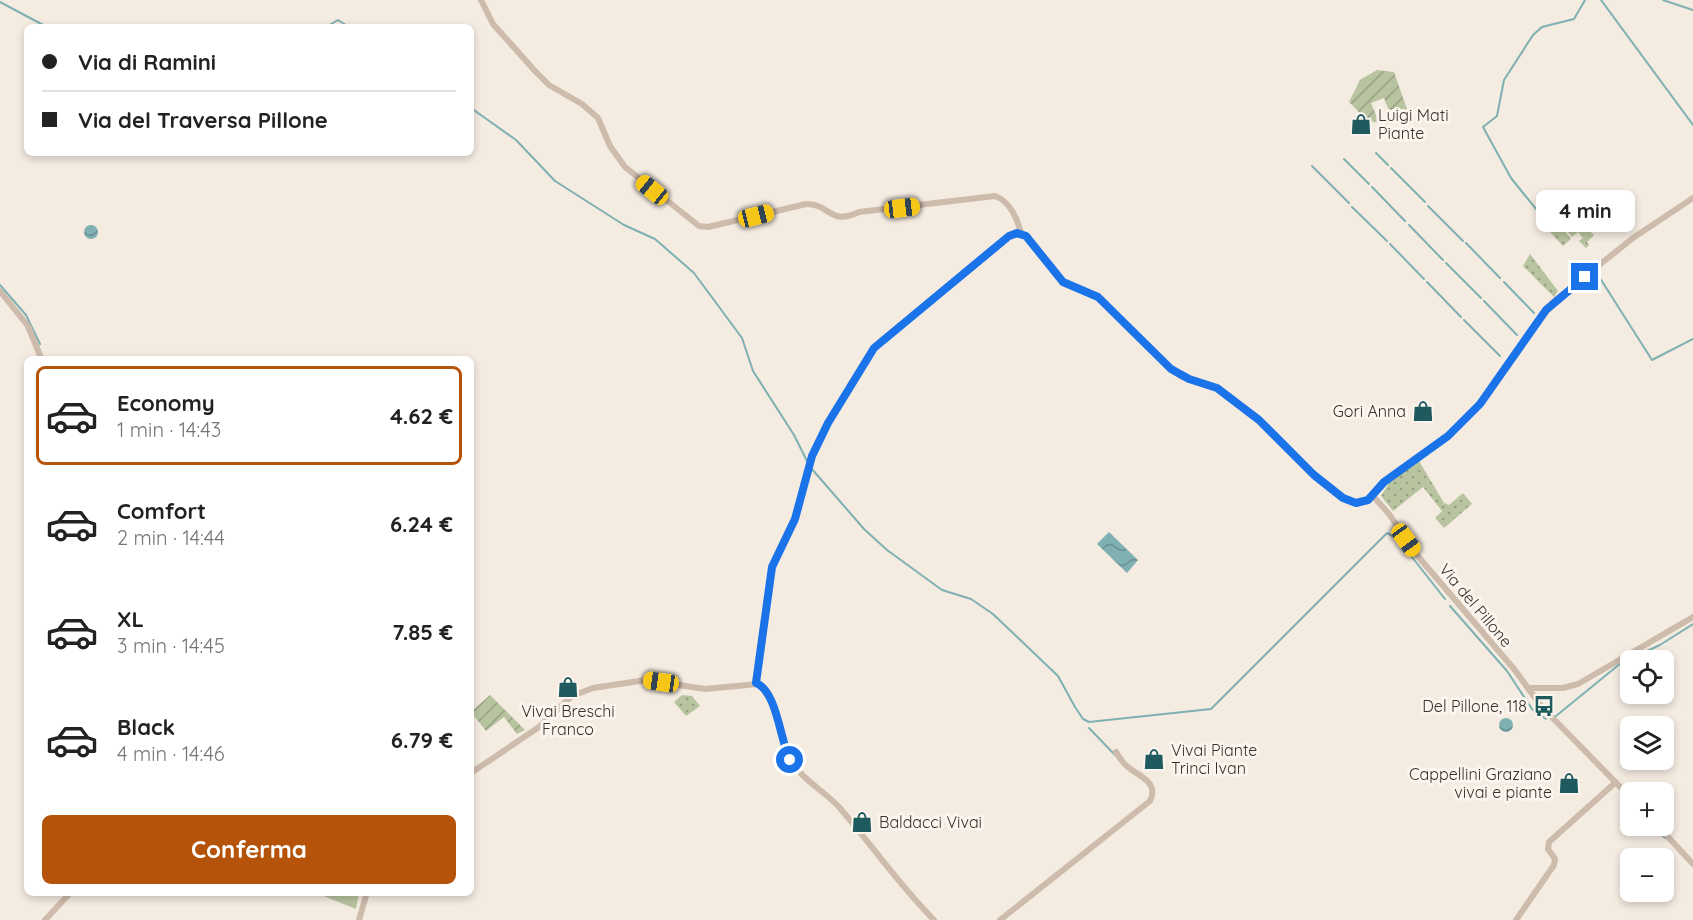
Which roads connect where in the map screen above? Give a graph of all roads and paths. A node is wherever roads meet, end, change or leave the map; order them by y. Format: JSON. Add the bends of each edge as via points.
{"nodes":[{"id":1,"x":481,"y":0,"type":"edge"},
{"id":2,"x":1693,"y":198,"type":"edge"},
{"id":3,"x":1021,"y":234,"type":"junction"},
{"id":4,"x":0,"y":291,"type":"edge"},
{"id":5,"x":40,"y":356,"type":"edge"},
{"id":6,"x":1373,"y":496,"type":"junction"},
{"id":7,"x":1693,"y":617,"type":"edge"},
{"id":8,"x":756,"y":683,"type":"junction"},
{"id":9,"x":1528,"y":688,"type":"junction"},
{"id":10,"x":1116,"y":752,"type":"dead end"},
{"id":11,"x":474,"y":770,"type":"edge"},
{"id":12,"x":1616,"y":782,"type":"junction"},
{"id":13,"x":1620,"y":786,"type":"edge"},
{"id":14,"x":1667,"y":836,"type":"edge"},
{"id":15,"x":1693,"y":864,"type":"edge"},
{"id":16,"x":67,"y":896,"type":"edge"},
{"id":17,"x":366,"y":896,"type":"edge"},
{"id":18,"x":45,"y":920,"type":"edge"},
{"id":19,"x":359,"y":920,"type":"edge"},
{"id":20,"x":934,"y":920,"type":"edge"},
{"id":21,"x":1000,"y":920,"type":"edge"},
{"id":22,"x":1516,"y":920,"type":"edge"}],
"edges":[{"from":1,"to":3,"type":"street","via":[[493,24],[535,71],[598,118],[610,146],[625,167],[697,225],[708,227],[806,204],[840,218],[859,212],[995,196],[1010,209]]},
{"from":2,"to":6,"type":"street","via":[[1633,238],[1553,302],[1480,404],[1445,439],[1384,482]]},
{"from":3,"to":6,"type":"street","via":[[1028,237],[1063,282],[1098,297],[1177,373],[1212,385],[1228,396],[1340,496],[1359,503]]},
{"from":3,"to":8,"type":"street","via":[[1006,238],[874,348],[851,384],[812,456],[795,519],[771,571]]},
{"from":4,"to":5,"type":"street","via":[[23,318]]},
{"from":6,"to":9,"type":"street","name":"Via del Pillone"},
{"from":7,"to":9,"type":"street","via":[[1578,684]]},
{"from":8,"to":11,"type":"street","via":[[705,689],[646,680],[593,688],[572,696],[539,727]]},
{"from":8,"to":20,"type":"street","via":[[770,697],[792,763],[838,807]]},
{"from":9,"to":12,"type":"street","name":"Via del Pillone","via":[[1546,712]]},
{"from":10,"to":21,"type":"street","via":[[1151,784],[1150,801]]},
{"from":12,"to":13,"type":"street","name":"Via del Pillone"},
{"from":12,"to":22,"type":"street","via":[[1549,842],[1554,865]]},
{"from":14,"to":15,"type":"street"},
{"from":16,"to":18,"type":"street"},
{"from":17,"to":19,"type":"street"}]}
